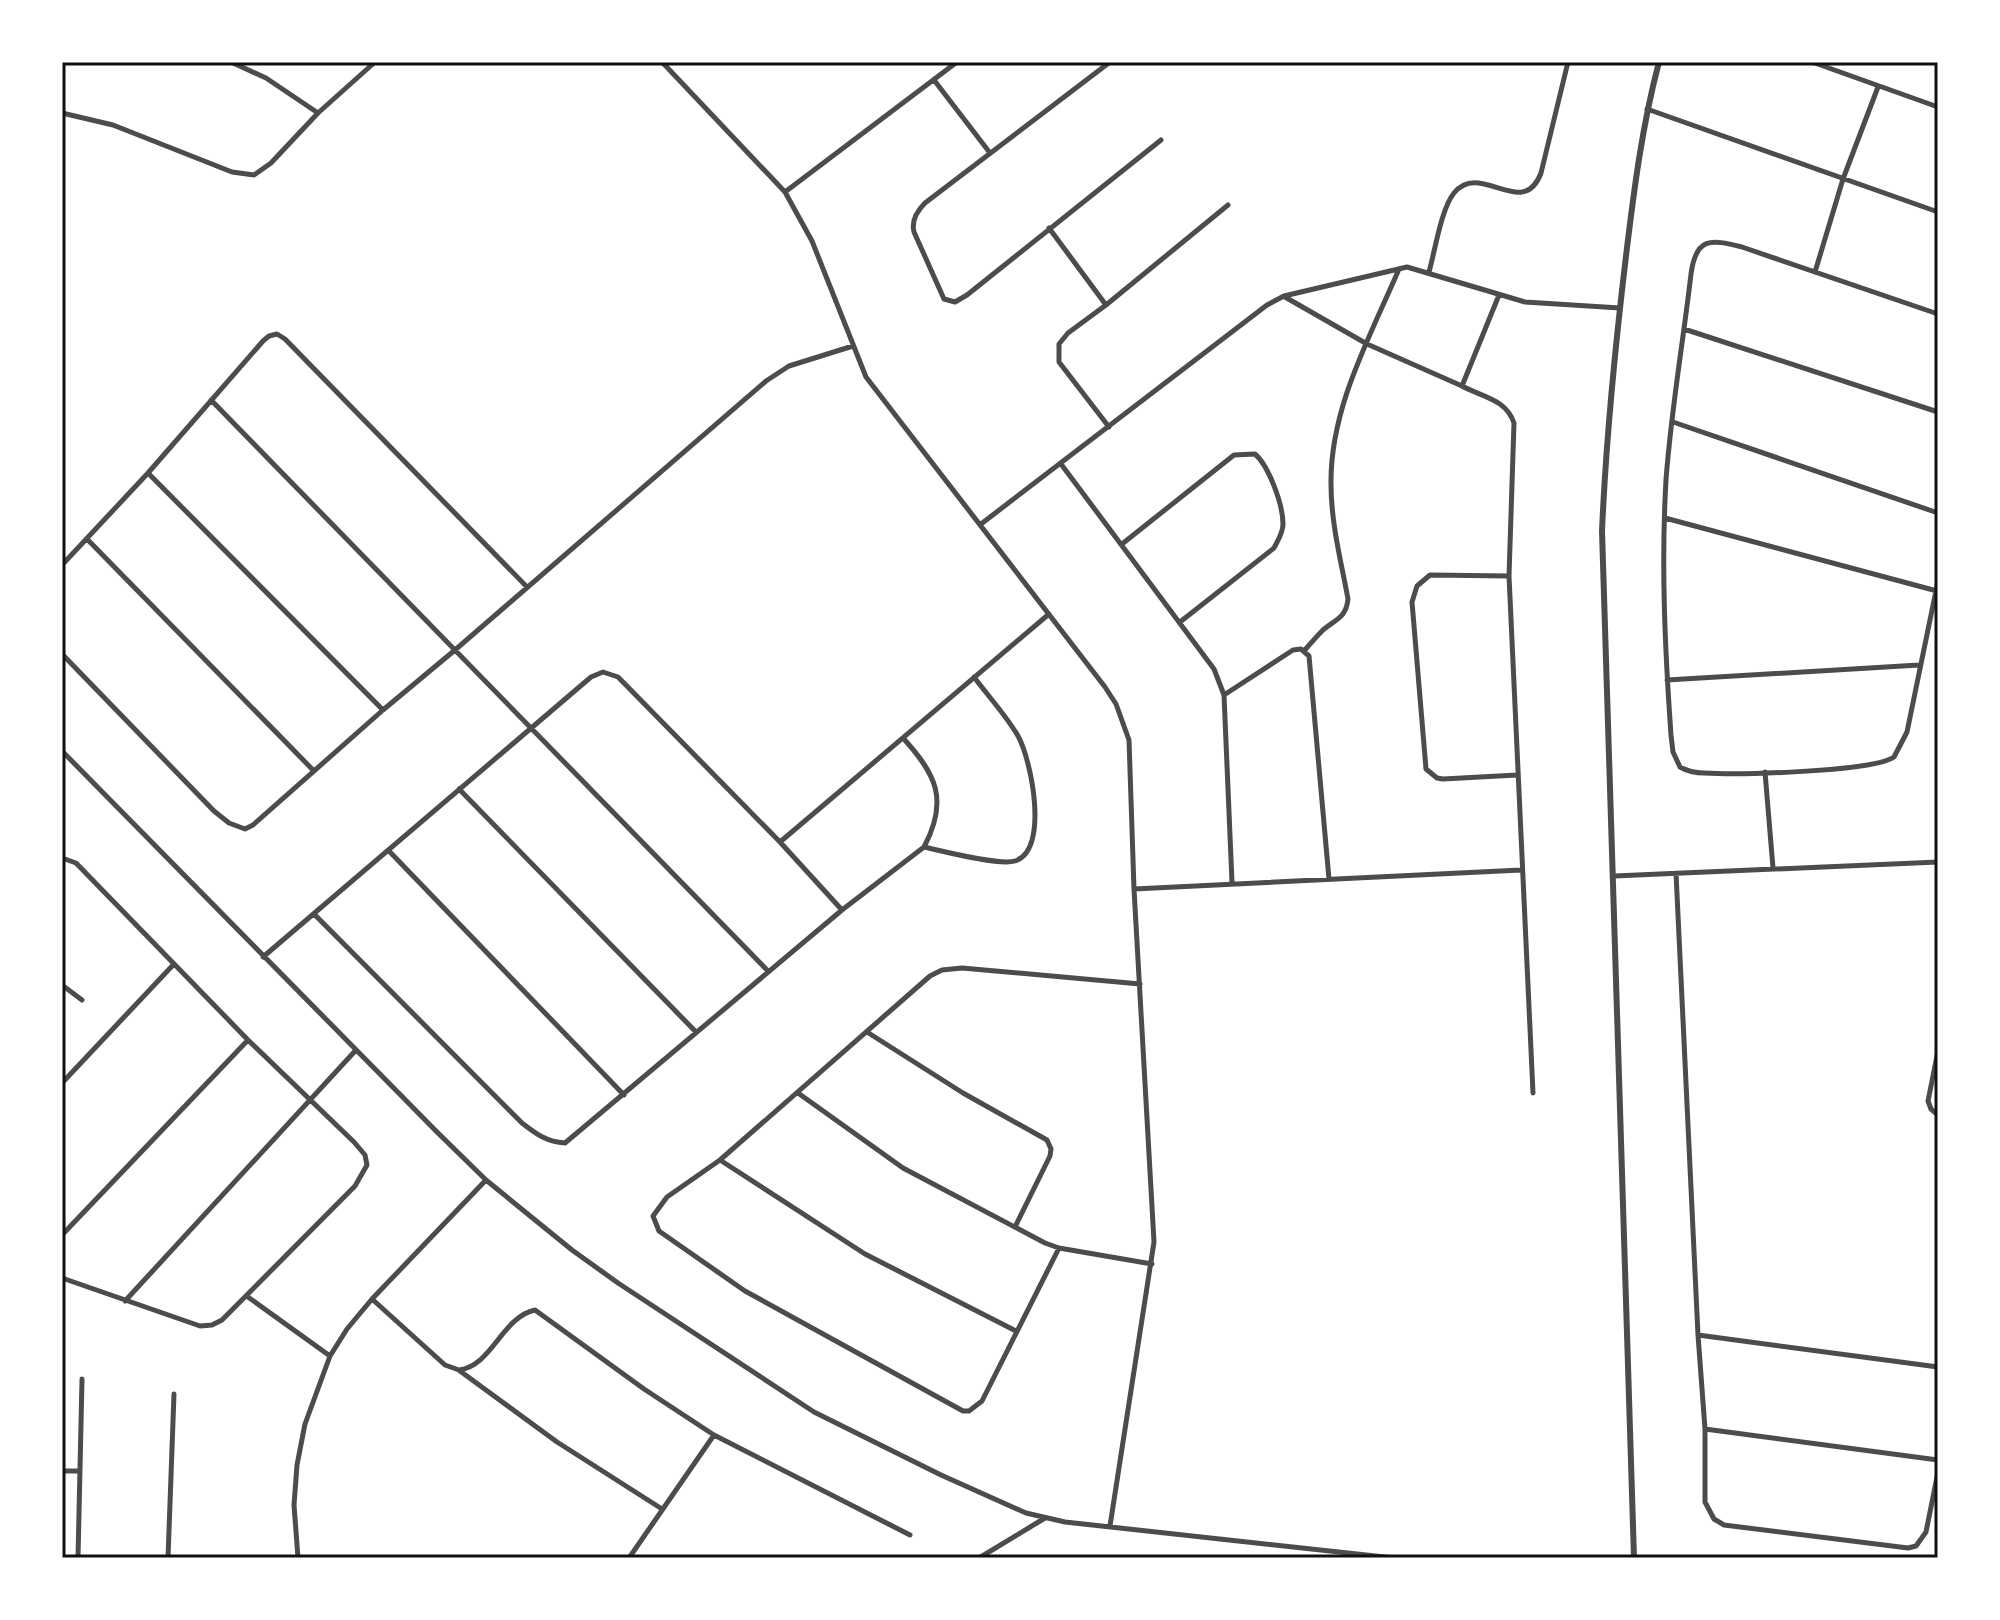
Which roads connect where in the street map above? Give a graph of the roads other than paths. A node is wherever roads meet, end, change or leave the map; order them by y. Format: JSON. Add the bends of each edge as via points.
{"nodes":[{"id":1,"x":231,"y":62,"type":"edge"},
{"id":2,"x":375,"y":62,"type":"edge"},
{"id":3,"x":662,"y":62,"type":"edge"},
{"id":4,"x":957,"y":62,"type":"edge"},
{"id":5,"x":1110,"y":62,"type":"edge"},
{"id":6,"x":1568,"y":62,"type":"edge"},
{"id":7,"x":1659,"y":62,"type":"edge"},
{"id":8,"x":1812,"y":62,"type":"edge"},
{"id":9,"x":934,"y":80,"type":"junction"},
{"id":10,"x":1878,"y":87,"type":"junction"},
{"id":11,"x":1938,"y":107,"type":"edge"},
{"id":12,"x":1647,"y":109,"type":"junction"},
{"id":13,"x":62,"y":113,"type":"edge"},
{"id":14,"x":318,"y":113,"type":"junction"},
{"id":15,"x":1161,"y":140,"type":"dead end"},
{"id":16,"x":990,"y":153,"type":"junction"},
{"id":17,"x":1843,"y":179,"type":"junction"},
{"id":18,"x":785,"y":192,"type":"junction"},
{"id":19,"x":1228,"y":205,"type":"dead end"},
{"id":20,"x":1938,"y":212,"type":"edge"},
{"id":21,"x":1049,"y":228,"type":"junction"},
{"id":22,"x":1400,"y":268,"type":"junction"},
{"id":23,"x":1429,"y":272,"type":"junction"},
{"id":24,"x":1815,"y":272,"type":"junction"},
{"id":25,"x":1499,"y":295,"type":"junction"},
{"id":26,"x":1284,"y":296,"type":"junction"},
{"id":27,"x":1106,"y":305,"type":"junction"},
{"id":28,"x":1620,"y":308,"type":"junction"},
{"id":29,"x":1938,"y":314,"type":"edge"},
{"id":30,"x":1684,"y":329,"type":"junction"},
{"id":31,"x":1367,"y":344,"type":"junction"},
{"id":32,"x":853,"y":346,"type":"junction"},
{"id":33,"x":1462,"y":386,"type":"junction"},
{"id":34,"x":211,"y":400,"type":"junction"},
{"id":35,"x":1938,"y":412,"type":"edge"},
{"id":36,"x":1673,"y":422,"type":"junction"},
{"id":37,"x":1109,"y":427,"type":"junction"},
{"id":38,"x":1061,"y":464,"type":"junction"},
{"id":39,"x":148,"y":473,"type":"junction"},
{"id":40,"x":1938,"y":513,"type":"edge"},
{"id":41,"x":1664,"y":518,"type":"junction"},
{"id":42,"x":981,"y":524,"type":"junction"},
{"id":43,"x":87,"y":539,"type":"junction"},
{"id":44,"x":1122,"y":544,"type":"junction"},
{"id":45,"x":62,"y":565,"type":"edge"},
{"id":46,"x":1509,"y":576,"type":"junction"},
{"id":47,"x":1938,"y":581,"type":"edge"},
{"id":48,"x":527,"y":587,"type":"junction"},
{"id":49,"x":1937,"y":591,"type":"edge"},
{"id":50,"x":1049,"y":614,"type":"junction"},
{"id":51,"x":1180,"y":622,"type":"junction"},
{"id":52,"x":455,"y":650,"type":"junction"},
{"id":53,"x":1304,"y":651,"type":"junction"},
{"id":54,"x":62,"y":654,"type":"edge"},
{"id":55,"x":1919,"y":665,"type":"junction"},
{"id":56,"x":974,"y":677,"type":"junction"},
{"id":57,"x":1667,"y":680,"type":"junction"},
{"id":58,"x":1224,"y":695,"type":"junction"},
{"id":59,"x":383,"y":710,"type":"junction"},
{"id":60,"x":533,"y":729,"type":"junction"},
{"id":61,"x":903,"y":737,"type":"junction"},
{"id":62,"x":62,"y":751,"type":"edge"},
{"id":63,"x":313,"y":771,"type":"junction"},
{"id":64,"x":1765,"y":772,"type":"junction"},
{"id":65,"x":1517,"y":775,"type":"junction"},
{"id":66,"x":459,"y":789,"type":"junction"},
{"id":67,"x":780,"y":842,"type":"junction"},
{"id":68,"x":924,"y":847,"type":"junction"},
{"id":69,"x":389,"y":851,"type":"junction"},
{"id":70,"x":62,"y":858,"type":"edge"},
{"id":71,"x":1938,"y":862,"type":"edge"},
{"id":72,"x":1773,"y":868,"type":"junction"},
{"id":73,"x":1521,"y":870,"type":"junction"},
{"id":74,"x":1676,"y":873,"type":"junction"},
{"id":75,"x":1614,"y":876,"type":"junction"},
{"id":76,"x":1329,"y":879,"type":"junction"},
{"id":77,"x":1232,"y":882,"type":"junction"},
{"id":78,"x":1134,"y":889,"type":"junction"},
{"id":79,"x":842,"y":910,"type":"junction"},
{"id":80,"x":314,"y":914,"type":"junction"},
{"id":81,"x":263,"y":957,"type":"junction"},
{"id":82,"x":174,"y":964,"type":"junction"},
{"id":83,"x":768,"y":971,"type":"junction"},
{"id":84,"x":1140,"y":984,"type":"junction"},
{"id":85,"x":62,"y":985,"type":"edge"},
{"id":86,"x":82,"y":1000,"type":"dead end"},
{"id":87,"x":867,"y":1031,"type":"junction"},
{"id":88,"x":696,"y":1032,"type":"junction"},
{"id":89,"x":248,"y":1040,"type":"junction"},
{"id":90,"x":356,"y":1050,"type":"junction"},
{"id":91,"x":1938,"y":1051,"type":"edge"},
{"id":92,"x":62,"y":1083,"type":"edge"},
{"id":93,"x":798,"y":1093,"type":"junction"},
{"id":94,"x":1533,"y":1093,"type":"dead end"},
{"id":95,"x":624,"y":1095,"type":"junction"},
{"id":96,"x":310,"y":1101,"type":"junction"},
{"id":97,"x":1938,"y":1115,"type":"edge"},
{"id":98,"x":720,"y":1160,"type":"junction"},
{"id":99,"x":486,"y":1180,"type":"junction"},
{"id":100,"x":1015,"y":1227,"type":"junction"},
{"id":101,"x":62,"y":1235,"type":"edge"},
{"id":102,"x":1059,"y":1248,"type":"junction"},
{"id":103,"x":1152,"y":1264,"type":"junction"},
{"id":104,"x":62,"y":1278,"type":"edge"},
{"id":105,"x":248,"y":1297,"type":"junction"},
{"id":106,"x":372,"y":1299,"type":"junction"},
{"id":107,"x":125,"y":1301,"type":"junction"},
{"id":108,"x":1016,"y":1331,"type":"junction"},
{"id":109,"x":1698,"y":1335,"type":"junction"},
{"id":110,"x":330,"y":1356,"type":"junction"},
{"id":111,"x":1938,"y":1367,"type":"edge"},
{"id":112,"x":459,"y":1370,"type":"junction"},
{"id":113,"x":82,"y":1379,"type":"dead end"},
{"id":114,"x":174,"y":1394,"type":"dead end"},
{"id":115,"x":1705,"y":1429,"type":"junction"},
{"id":116,"x":714,"y":1435,"type":"junction"},
{"id":117,"x":1938,"y":1460,"type":"edge"},
{"id":118,"x":62,"y":1471,"type":"edge"},
{"id":119,"x":80,"y":1471,"type":"junction"},
{"id":120,"x":1938,"y":1472,"type":"edge"},
{"id":121,"x":662,"y":1509,"type":"junction"},
{"id":122,"x":1045,"y":1518,"type":"junction"},
{"id":123,"x":1110,"y":1526,"type":"junction"},
{"id":124,"x":910,"y":1535,"type":"dead end"},
{"id":125,"x":78,"y":1558,"type":"edge"},
{"id":126,"x":168,"y":1558,"type":"edge"},
{"id":127,"x":298,"y":1558,"type":"edge"},
{"id":128,"x":629,"y":1558,"type":"edge"},
{"id":129,"x":979,"y":1558,"type":"edge"},
{"id":130,"x":1394,"y":1558,"type":"edge"},
{"id":131,"x":1634,"y":1558,"type":"edge"}],
"edges":[{"from":1,"to":14,"type":"street"},
{"from":2,"to":14,"type":"street"},
{"from":3,"to":18,"type":"street"},
{"from":4,"to":9,"type":"street"},
{"from":5,"to":16,"type":"street"},
{"from":6,"to":23,"type":"street","via":[[1535,188],[1526,193],[1472,183],[1459,188],[1449,201]]},
{"from":7,"to":12,"type":"street"},
{"from":8,"to":10,"type":"street"},
{"from":9,"to":16,"type":"street"},
{"from":9,"to":18,"type":"street"},
{"from":10,"to":11,"type":"street"},
{"from":10,"to":17,"type":"street"},
{"from":12,"to":17,"type":"street"},
{"from":12,"to":28,"type":"street"},
{"from":13,"to":14,"type":"street","via":[[113,125],[244,176],[258,174],[271,163]]},
{"from":15,"to":21,"type":"street"},
{"from":16,"to":21,"type":"street","via":[[925,203],[914,220],[914,232],[944,299],[955,302],[967,295]]},
{"from":17,"to":20,"type":"street"},
{"from":17,"to":24,"type":"street"},
{"from":18,"to":32,"type":"street","via":[[812,241]]},
{"from":19,"to":27,"type":"street"},
{"from":21,"to":27,"type":"street"},
{"from":22,"to":23,"type":"street"},
{"from":22,"to":26,"type":"street"},
{"from":22,"to":31,"type":"street"},
{"from":23,"to":25,"type":"street"},
{"from":24,"to":29,"type":"street"},
{"from":24,"to":30,"type":"street","via":[[1742,247],[1702,244],[1693,261]]},
{"from":25,"to":28,"type":"street"},
{"from":25,"to":33,"type":"street"},
{"from":26,"to":31,"type":"street"},
{"from":26,"to":37,"type":"street"},
{"from":27,"to":37,"type":"street","via":[[1068,333],[1057,356]]},
{"from":28,"to":75,"type":"street","via":[[1605,454],[1601,569]]},
{"from":30,"to":35,"type":"street"},
{"from":30,"to":36,"type":"street"},
{"from":31,"to":33,"type":"street"},
{"from":31,"to":53,"type":"street","via":[[1347,392],[1332,454],[1333,520],[1347,607],[1343,617]]},
{"from":32,"to":42,"type":"street","via":[[874,388]]},
{"from":32,"to":48,"type":"street","via":[[789,366],[766,381]]},
{"from":33,"to":46,"type":"street","via":[[1501,404],[1514,423]]},
{"from":34,"to":39,"type":"street"},
{"from":34,"to":48,"type":"street","via":[[269,336],[281,336]]},
{"from":34,"to":52,"type":"street"},
{"from":36,"to":40,"type":"street"},
{"from":36,"to":41,"type":"street"},
{"from":37,"to":38,"type":"street"},
{"from":38,"to":42,"type":"street"},
{"from":38,"to":44,"type":"street"},
{"from":39,"to":43,"type":"street"},
{"from":39,"to":59,"type":"street"},
{"from":41,"to":49,"type":"street"},
{"from":41,"to":57,"type":"street"},
{"from":42,"to":50,"type":"street"},
{"from":43,"to":45,"type":"street"},
{"from":43,"to":63,"type":"street"},
{"from":44,"to":51,"type":"street"},
{"from":44,"to":51,"type":"street","via":[[1234,455],[1255,454],[1267,466],[1281,511],[1280,538]]},
{"from":46,"to":65,"type":"street"},
{"from":46,"to":65,"type":"street","via":[[1430,575],[1417,586],[1412,602],[1426,769],[1443,779]]},
{"from":47,"to":49,"type":"street"},
{"from":48,"to":52,"type":"street"},
{"from":49,"to":55,"type":"street"},
{"from":50,"to":56,"type":"street"},
{"from":50,"to":78,"type":"street","via":[[1111,696],[1129,740]]},
{"from":51,"to":58,"type":"street","via":[[1214,669]]},
{"from":52,"to":59,"type":"street"},
{"from":52,"to":60,"type":"street"},
{"from":53,"to":58,"type":"street","via":[[1293,650]]},
{"from":53,"to":76,"type":"street","via":[[1312,669]]},
{"from":54,"to":63,"type":"street","via":[[214,811],[238,828],[253,825]]},
{"from":55,"to":57,"type":"street"},
{"from":55,"to":64,"type":"street","via":[[1907,732],[1891,760]]},
{"from":56,"to":61,"type":"street"},
{"from":56,"to":68,"type":"street","via":[[1023,748],[1031,772],[1034,835],[1015,861]]},
{"from":57,"to":64,"type":"street","via":[[1671,742],[1680,767],[1701,773]]},
{"from":58,"to":77,"type":"street"},
{"from":59,"to":63,"type":"street"},
{"from":60,"to":66,"type":"street"},
{"from":60,"to":67,"type":"street","via":[[595,675],[612,674]]},
{"from":60,"to":83,"type":"street"},
{"from":61,"to":67,"type":"street"},
{"from":61,"to":68,"type":"street","via":[[932,774],[937,797]]},
{"from":62,"to":81,"type":"street"},
{"from":64,"to":72,"type":"street"},
{"from":65,"to":73,"type":"street"},
{"from":66,"to":69,"type":"street"},
{"from":66,"to":88,"type":"street"},
{"from":67,"to":79,"type":"street"},
{"from":68,"to":79,"type":"street"},
{"from":69,"to":80,"type":"street"},
{"from":69,"to":95,"type":"street"},
{"from":70,"to":82,"type":"street","via":[[76,863]]},
{"from":71,"to":72,"type":"street"},
{"from":72,"to":74,"type":"street"},
{"from":73,"to":76,"type":"street"},
{"from":73,"to":94,"type":"street"},
{"from":74,"to":75,"type":"street"},
{"from":74,"to":109,"type":"street"},
{"from":75,"to":131,"type":"street"},
{"from":76,"to":77,"type":"street"},
{"from":77,"to":78,"type":"street"},
{"from":78,"to":84,"type":"street"},
{"from":79,"to":83,"type":"street"},
{"from":80,"to":81,"type":"street"},
{"from":80,"to":95,"type":"street","via":[[540,1136],[565,1143]]},
{"from":81,"to":90,"type":"street"},
{"from":82,"to":89,"type":"street"},
{"from":82,"to":92,"type":"street"},
{"from":83,"to":88,"type":"street"},
{"from":84,"to":87,"type":"street","via":[[951,968],[930,976]]},
{"from":84,"to":103,"type":"street"},
{"from":85,"to":86,"type":"street"},
{"from":87,"to":93,"type":"street"},
{"from":87,"to":100,"type":"street","via":[[1047,1140],[1050,1156]]},
{"from":88,"to":95,"type":"street"},
{"from":89,"to":96,"type":"street"},
{"from":89,"to":101,"type":"street"},
{"from":90,"to":96,"type":"street"},
{"from":90,"to":99,"type":"street"},
{"from":91,"to":97,"type":"street","via":[[1928,1101]]},
{"from":93,"to":98,"type":"street"},
{"from":93,"to":100,"type":"street","via":[[903,1168]]},
{"from":96,"to":105,"type":"street","via":[[354,1142],[367,1165],[355,1186]]},
{"from":96,"to":107,"type":"street"},
{"from":98,"to":108,"type":"street","via":[[865,1254]]},
{"from":98,"to":108,"type":"street","via":[[667,1197],[653,1216],[667,1237],[745,1291],[963,1411],[982,1401]]},
{"from":99,"to":106,"type":"street"},
{"from":99,"to":122,"type":"street","via":[[618,1283],[814,1412],[955,1482]]},
{"from":100,"to":102,"type":"street"},
{"from":102,"to":103,"type":"street"},
{"from":102,"to":108,"type":"street"},
{"from":103,"to":123,"type":"street"},
{"from":104,"to":107,"type":"street"},
{"from":105,"to":107,"type":"street","via":[[222,1320],[200,1326]]},
{"from":105,"to":110,"type":"street"},
{"from":106,"to":110,"type":"street"},
{"from":106,"to":112,"type":"street","via":[[445,1365]]},
{"from":109,"to":111,"type":"street"},
{"from":109,"to":115,"type":"street"},
{"from":110,"to":127,"type":"street","via":[[305,1424],[297,1465]]},
{"from":112,"to":116,"type":"street","via":[[473,1365],[522,1315],[535,1310]]},
{"from":112,"to":121,"type":"street","via":[[557,1442]]},
{"from":113,"to":119,"type":"street"},
{"from":114,"to":126,"type":"street"},
{"from":115,"to":117,"type":"street"},
{"from":115,"to":120,"type":"street","via":[[1705,1502],[1724,1525],[1908,1548],[1926,1532]]},
{"from":116,"to":121,"type":"street"},
{"from":116,"to":124,"type":"street"},
{"from":118,"to":119,"type":"street"},
{"from":119,"to":125,"type":"street"},
{"from":121,"to":128,"type":"street"},
{"from":122,"to":123,"type":"street"},
{"from":122,"to":129,"type":"street"},
{"from":123,"to":130,"type":"street"}]}
